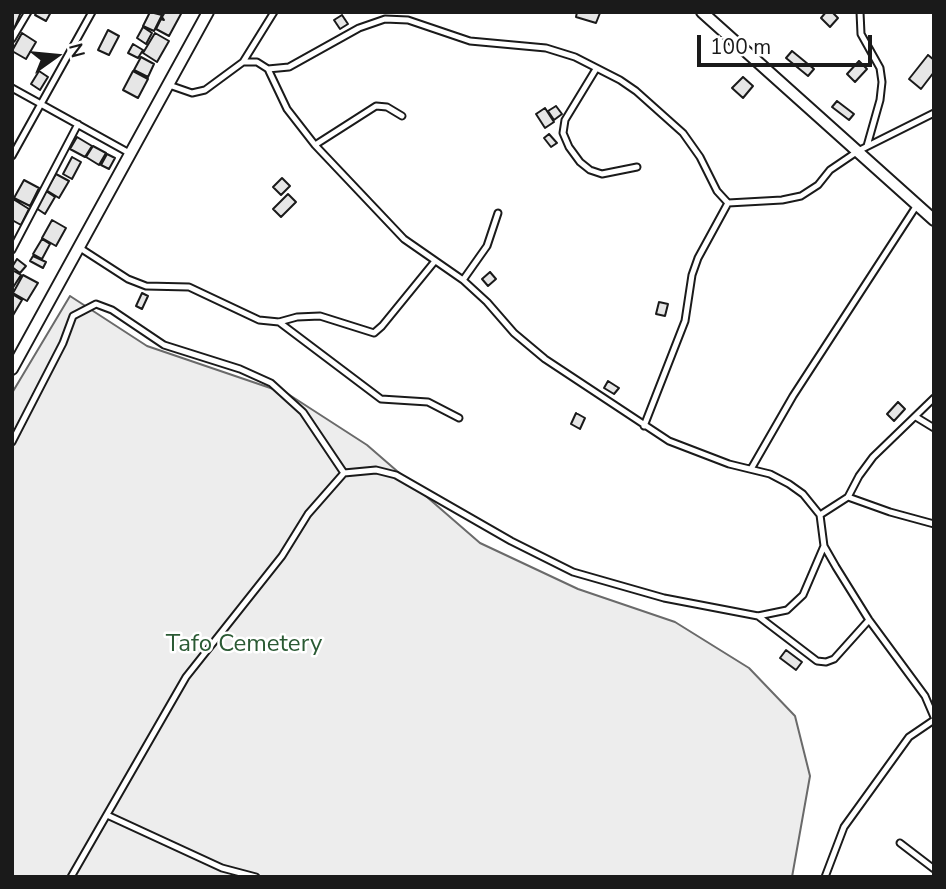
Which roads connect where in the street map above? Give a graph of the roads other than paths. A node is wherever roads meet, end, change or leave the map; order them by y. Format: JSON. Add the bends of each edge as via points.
{"nodes":[{"id":1,"x":28,"y":12,"type":"edge"},
{"id":2,"x":92,"y":12,"type":"edge"},
{"id":3,"x":208,"y":12,"type":"edge"},
{"id":4,"x":274,"y":12,"type":"edge"},
{"id":5,"x":702,"y":12,"type":"edge"},
{"id":6,"x":860,"y":12,"type":"edge"},
{"id":7,"x":12,"y":39,"type":"edge"},
{"id":8,"x":243,"y":62,"type":"junction"},
{"id":9,"x":268,"y":69,"type":"junction"},
{"id":10,"x":596,"y":69,"type":"junction"},
{"id":11,"x":169,"y":85,"type":"junction"},
{"id":12,"x":12,"y":88,"type":"edge"},
{"id":13,"x":41,"y":104,"type":"junction"},
{"id":14,"x":934,"y":113,"type":"edge"},
{"id":15,"x":402,"y":116,"type":"dead end"},
{"id":16,"x":78,"y":124,"type":"junction"},
{"id":17,"x":315,"y":145,"type":"junction"},
{"id":18,"x":863,"y":149,"type":"junction"},
{"id":19,"x":131,"y":154,"type":"junction"},
{"id":20,"x":12,"y":156,"type":"edge"},
{"id":21,"x":636,"y":167,"type":"dead end"},
{"id":22,"x":728,"y":203,"type":"junction"},
{"id":23,"x":917,"y":205,"type":"junction"},
{"id":24,"x":498,"y":213,"type":"dead end"},
{"id":25,"x":934,"y":220,"type":"edge"},
{"id":26,"x":80,"y":247,"type":"junction"},
{"id":27,"x":12,"y":250,"type":"edge"},
{"id":28,"x":435,"y":261,"type":"junction"},
{"id":29,"x":463,"y":280,"type":"junction"},
{"id":30,"x":279,"y":323,"type":"junction"},
{"id":31,"x":12,"y":369,"type":"edge"},
{"id":32,"x":934,"y":398,"type":"edge"},
{"id":33,"x":916,"y":416,"type":"junction"},
{"id":34,"x":459,"y":418,"type":"dead end"},
{"id":35,"x":644,"y":426,"type":"junction"},
{"id":36,"x":934,"y":428,"type":"edge"},
{"id":37,"x":12,"y":442,"type":"edge"},
{"id":38,"x":751,"y":469,"type":"junction"},
{"id":39,"x":344,"y":473,"type":"junction"},
{"id":40,"x":848,"y":497,"type":"junction"},
{"id":41,"x":820,"y":515,"type":"junction"},
{"id":42,"x":934,"y":524,"type":"edge"},
{"id":43,"x":824,"y":546,"type":"junction"},
{"id":44,"x":758,"y":616,"type":"junction"},
{"id":45,"x":869,"y":620,"type":"junction"},
{"id":46,"x":934,"y":718,"type":"edge"},
{"id":47,"x":107,"y":815,"type":"junction"},
{"id":48,"x":900,"y":843,"type":"dead end"},
{"id":49,"x":934,"y":869,"type":"edge"},
{"id":50,"x":71,"y":877,"type":"edge"},
{"id":51,"x":256,"y":877,"type":"edge"},
{"id":52,"x":825,"y":877,"type":"edge"}],
"edges":[{"from":1,"to":7,"type":"lane"},
{"from":2,"to":13,"type":"lane"},
{"from":3,"to":11,"type":"street"},
{"from":4,"to":8,"type":"lane"},
{"from":5,"to":18,"type":"street"},
{"from":6,"to":18,"type":"lane","via":[[861,34],[880,68],[882,82]]},
{"from":8,"to":9,"type":"lane","via":[[257,62]]},
{"from":8,"to":11,"type":"lane","via":[[205,90],[191,93]]},
{"from":9,"to":10,"type":"lane","via":[[289,67],[359,28],[385,19],[408,20],[470,41],[546,48]]},
{"from":9,"to":17,"type":"lane","via":[[287,109]]},
{"from":10,"to":21,"type":"lane","via":[[565,120],[563,133],[590,170],[602,174]]},
{"from":10,"to":22,"type":"lane","via":[[636,91],[683,133]]},
{"from":11,"to":19,"type":"street"},
{"from":12,"to":13,"type":"lane"},
{"from":13,"to":16,"type":"lane"},
{"from":13,"to":20,"type":"lane"},
{"from":14,"to":18,"type":"lane"},
{"from":15,"to":17,"type":"lane","via":[[376,106]]},
{"from":16,"to":19,"type":"lane"},
{"from":16,"to":27,"type":"lane"},
{"from":17,"to":28,"type":"lane","via":[[404,239]]},
{"from":18,"to":22,"type":"lane","via":[[801,196]]},
{"from":18,"to":23,"type":"street"},
{"from":19,"to":26,"type":"street"},
{"from":22,"to":35,"type":"lane","via":[[698,258],[685,321]]},
{"from":23,"to":25,"type":"street"},
{"from":23,"to":38,"type":"lane"},
{"from":24,"to":29,"type":"lane","via":[[487,246]]},
{"from":26,"to":30,"type":"lane","via":[[146,286],[189,286],[259,320]]},
{"from":26,"to":31,"type":"street"},
{"from":28,"to":29,"type":"lane"},
{"from":28,"to":30,"type":"lane","via":[[374,333],[320,316]]},
{"from":29,"to":35,"type":"lane","via":[[545,359]]},
{"from":30,"to":34,"type":"lane","via":[[381,399],[428,402]]},
{"from":32,"to":33,"type":"lane"},
{"from":33,"to":36,"type":"lane"},
{"from":33,"to":40,"type":"lane","via":[[873,457]]},
{"from":35,"to":38,"type":"lane","via":[[669,441]]},
{"from":37,"to":39,"type":"lane","via":[[73,316],[96,304],[164,345],[271,383],[303,412]]},
{"from":38,"to":41,"type":"lane","via":[[789,484]]},
{"from":39,"to":44,"type":"lane","via":[[376,470],[396,475],[573,572],[664,598]]},
{"from":39,"to":47,"type":"lane","via":[[186,677]]},
{"from":40,"to":41,"type":"lane"},
{"from":40,"to":42,"type":"lane"},
{"from":41,"to":43,"type":"lane"},
{"from":43,"to":44,"type":"lane","via":[[803,595],[788,610]]},
{"from":43,"to":45,"type":"lane"},
{"from":44,"to":45,"type":"lane","via":[[817,661],[826,662]]},
{"from":45,"to":46,"type":"lane","via":[[925,696]]},
{"from":46,"to":52,"type":"lane","via":[[909,737],[844,827]]},
{"from":47,"to":50,"type":"lane"},
{"from":47,"to":51,"type":"lane","via":[[222,867]]},
{"from":48,"to":49,"type":"lane"}]}
